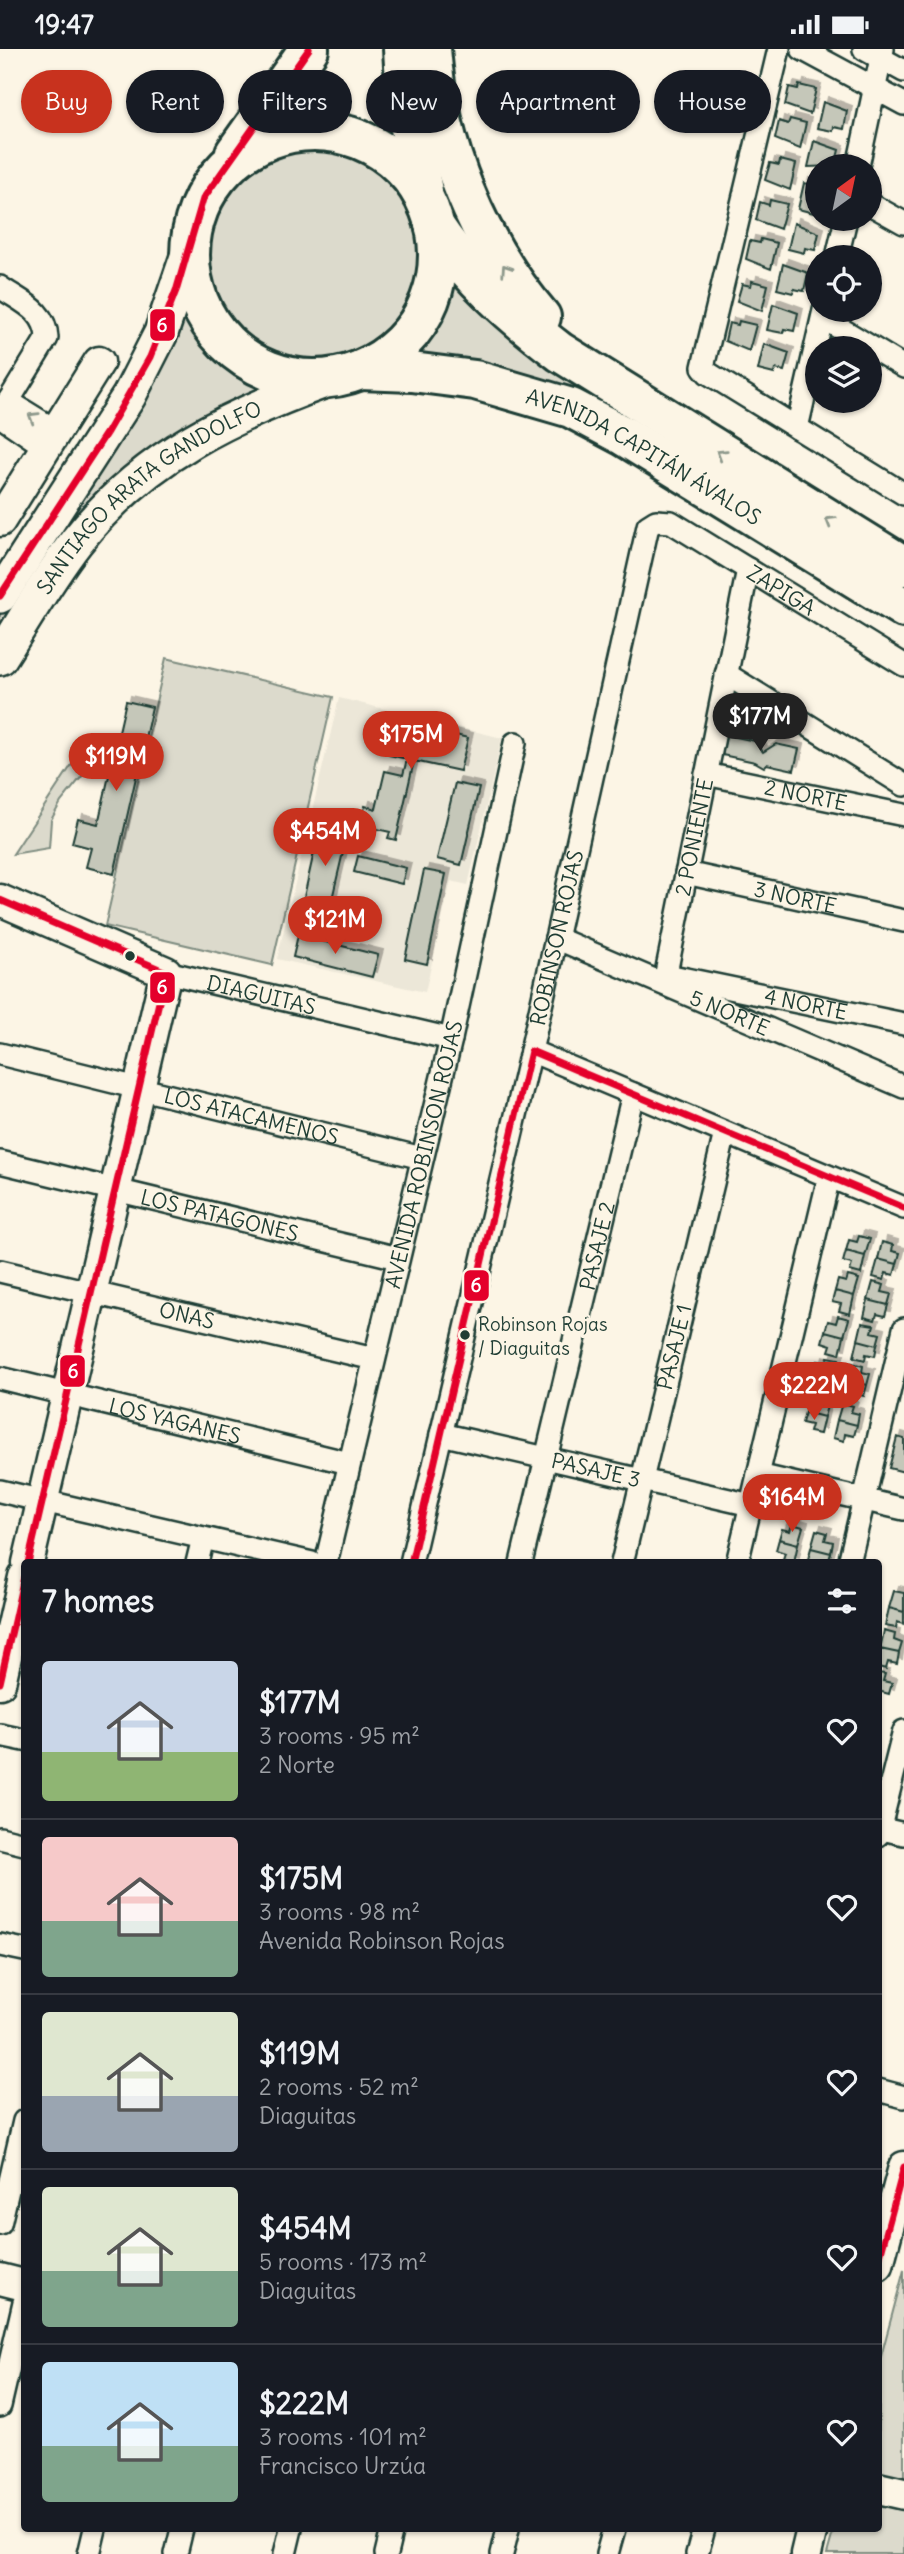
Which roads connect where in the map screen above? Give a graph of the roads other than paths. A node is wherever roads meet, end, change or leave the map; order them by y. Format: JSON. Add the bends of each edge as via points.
{"nodes":[{"id":1,"x":309,"y":49,"type":"edge"},
{"id":2,"x":403,"y":49,"type":"edge"},
{"id":3,"x":431,"y":49,"type":"edge"},
{"id":4,"x":779,"y":49,"type":"edge"},
{"id":5,"x":802,"y":49,"type":"edge"},
{"id":6,"x":876,"y":52,"type":"edge"},
{"id":7,"x":904,"y":71,"type":"edge"},
{"id":8,"x":876,"y":89,"type":"junction"},
{"id":9,"x":904,"y":104,"type":"edge"},
{"id":10,"x":861,"y":154,"type":"edge"},
{"id":11,"x":222,"y":172,"type":"junction"},
{"id":12,"x":882,"y":211,"type":"edge"},
{"id":13,"x":430,"y":214,"type":"junction"},
{"id":14,"x":904,"y":223,"type":"edge"},
{"id":15,"x":190,"y":248,"type":"junction"},
{"id":16,"x":0,"y":287,"type":"edge"},
{"id":17,"x":822,"y":322,"type":"edge"},
{"id":18,"x":836,"y":322,"type":"edge"},
{"id":19,"x":99,"y":362,"type":"dead end"},
{"id":20,"x":904,"y":367,"type":"edge"},
{"id":21,"x":347,"y":374,"type":"junction"},
{"id":22,"x":619,"y":390,"type":"junction"},
{"id":23,"x":3,"y":411,"type":"edge"},
{"id":24,"x":797,"y":428,"type":"junction"},
{"id":25,"x":53,"y":440,"type":"junction"},
{"id":26,"x":904,"y":494,"type":"edge"},
{"id":27,"x":0,"y":521,"type":"edge"},
{"id":28,"x":656,"y":521,"type":"joint"},
{"id":29,"x":904,"y":566,"type":"edge"},
{"id":30,"x":748,"y":569,"type":"junction"},
{"id":31,"x":0,"y":596,"type":"edge"},
{"id":32,"x":904,"y":608,"type":"edge"},
{"id":33,"x":0,"y":658,"type":"edge"},
{"id":34,"x":904,"y":665,"type":"edge"},
{"id":35,"x":726,"y":674,"type":"junction"},
{"id":36,"x":515,"y":743,"type":"dead end"},
{"id":37,"x":706,"y":774,"type":"junction"},
{"id":38,"x":904,"y":785,"type":"edge"},
{"id":39,"x":904,"y":815,"type":"edge"},
{"id":40,"x":686,"y":873,"type":"junction"},
{"id":41,"x":0,"y":900,"type":"edge"},
{"id":42,"x":904,"y":921,"type":"edge"},
{"id":43,"x":556,"y":938,"type":"junction"},
{"id":44,"x":166,"y":972,"type":"junction"},
{"id":45,"x":664,"y":979,"type":"junction"},
{"id":46,"x":904,"y":1024,"type":"edge"},
{"id":47,"x":451,"y":1039,"type":"junction"},
{"id":48,"x":531,"y":1051,"type":"junction"},
{"id":49,"x":0,"y":1054,"type":"edge"},
{"id":50,"x":904,"y":1087,"type":"edge"},
{"id":51,"x":139,"y":1088,"type":"junction"},
{"id":52,"x":633,"y":1094,"type":"junction"},
{"id":53,"x":725,"y":1133,"type":"junction"},
{"id":54,"x":422,"y":1158,"type":"junction"},
{"id":55,"x":0,"y":1162,"type":"edge"},
{"id":56,"x":829,"y":1177,"type":"junction"},
{"id":57,"x":115,"y":1190,"type":"junction"},
{"id":58,"x":904,"y":1208,"type":"edge"},
{"id":59,"x":398,"y":1258,"type":"junction"},
{"id":60,"x":0,"y":1271,"type":"edge"},
{"id":61,"x":91,"y":1292,"type":"junction"},
{"id":62,"x":904,"y":1329,"type":"edge"},
{"id":63,"x":374,"y":1359,"type":"junction"},
{"id":64,"x":0,"y":1378,"type":"edge"},
{"id":65,"x":67,"y":1395,"type":"junction"},
{"id":66,"x":441,"y":1434,"type":"junction"},
{"id":67,"x":546,"y":1458,"type":"junction"},
{"id":68,"x":349,"y":1463,"type":"junction"},
{"id":69,"x":758,"y":1475,"type":"junction"},
{"id":70,"x":642,"y":1480,"type":"junction"},
{"id":71,"x":0,"y":1491,"type":"edge"},
{"id":72,"x":864,"y":1500,"type":"junction"},
{"id":73,"x":42,"y":1501,"type":"junction"},
{"id":74,"x":751,"y":1505,"type":"junction"},
{"id":75,"x":904,"y":1509,"type":"edge"},
{"id":76,"x":203,"y":1538,"type":"junction"},
{"id":77,"x":29,"y":1559,"type":"edge"},
{"id":78,"x":198,"y":1559,"type":"edge"},
{"id":79,"x":295,"y":1559,"type":"edge"},
{"id":80,"x":327,"y":1559,"type":"edge"},
{"id":81,"x":412,"y":1559,"type":"edge"},
{"id":82,"x":523,"y":1559,"type":"edge"},
{"id":83,"x":623,"y":1559,"type":"edge"},
{"id":84,"x":738,"y":1559,"type":"edge"},
{"id":85,"x":850,"y":1559,"type":"edge"},
{"id":86,"x":21,"y":1587,"type":"edge"},
{"id":87,"x":13,"y":1615,"type":"edge"},
{"id":88,"x":0,"y":1683,"type":"edge"},
{"id":89,"x":904,"y":1731,"type":"edge"},
{"id":90,"x":0,"y":1735,"type":"edge"},
{"id":91,"x":21,"y":1739,"type":"edge"},
{"id":92,"x":882,"y":1818,"type":"edge"},
{"id":93,"x":882,"y":1830,"type":"edge"},
{"id":94,"x":904,"y":1833,"type":"edge"},
{"id":95,"x":0,"y":1838,"type":"edge"},
{"id":96,"x":21,"y":1843,"type":"edge"},
{"id":97,"x":0,"y":1945,"type":"edge"},
{"id":98,"x":21,"y":1949,"type":"edge"},
{"id":99,"x":882,"y":2091,"type":"edge"},
{"id":100,"x":904,"y":2097,"type":"edge"},
{"id":101,"x":20,"y":2158,"type":"edge"},
{"id":102,"x":904,"y":2167,"type":"edge"},
{"id":103,"x":0,"y":2224,"type":"edge"},
{"id":104,"x":882,"y":2250,"type":"edge"},
{"id":105,"x":0,"y":2279,"type":"edge"},
{"id":106,"x":21,"y":2284,"type":"edge"},
{"id":107,"x":21,"y":2315,"type":"edge"},
{"id":108,"x":1,"y":2401,"type":"edge"},
{"id":109,"x":882,"y":2489,"type":"edge"},
{"id":110,"x":904,"y":2494,"type":"edge"},
{"id":111,"x":94,"y":2532,"type":"edge"},
{"id":112,"x":181,"y":2532,"type":"edge"},
{"id":113,"x":290,"y":2532,"type":"edge"},
{"id":114,"x":391,"y":2532,"type":"edge"},
{"id":115,"x":507,"y":2532,"type":"edge"},
{"id":116,"x":613,"y":2532,"type":"edge"},
{"id":117,"x":703,"y":2532,"type":"edge"},
{"id":118,"x":811,"y":2532,"type":"edge"},
{"id":119,"x":89,"y":2554,"type":"edge"},
{"id":120,"x":176,"y":2554,"type":"edge"},
{"id":121,"x":285,"y":2554,"type":"edge"},
{"id":122,"x":386,"y":2554,"type":"edge"},
{"id":123,"x":502,"y":2554,"type":"edge"},
{"id":124,"x":607,"y":2554,"type":"edge"},
{"id":125,"x":697,"y":2554,"type":"edge"},
{"id":126,"x":806,"y":2554,"type":"edge"}],
"edges":[{"from":1,"to":11,"type":"highway"},
{"from":2,"to":13,"type":"highway","via":[[407,114]]},
{"from":22,"to":3,"type":"highway","one_way":true,"via":[[556,335],[529,303],[484,232],[440,114]]},
{"from":4,"to":24,"type":"street","via":[[703,361],[708,373]]},
{"from":5,"to":8,"type":"street"},
{"from":6,"to":7,"type":"street"},
{"from":6,"to":8,"type":"street"},
{"from":8,"to":9,"type":"street"},
{"from":8,"to":10,"type":"street"},
{"from":11,"to":13,"type":"highway","via":[[267,140],[321,131],[374,147],[404,170]]},
{"from":11,"to":15,"type":"highway","via":[[203,199]]},
{"from":12,"to":14,"type":"street"},
{"from":13,"to":21,"type":"highway","via":[[437,275],[424,313],[401,344]]},
{"from":13,"to":22,"type":"highway","name":"AVENIDA CAPITÁN ÁVALOS","via":[[468,271],[507,309],[560,352]]},
{"from":15,"to":21,"type":"highway","via":[[199,302],[231,346],[278,374],[296,378]]},
{"from":15,"to":31,"type":"main road","name":"SANTIAGO ARATA GANDOLFO","via":[[161,333],[130,396]]},
{"from":16,"to":23,"type":"street","via":[[42,315],[47,338]]},
{"from":17,"to":24,"type":"street"},
{"from":18,"to":20,"type":"street"},
{"from":19,"to":25,"type":"street"},
{"from":21,"to":32,"type":"highway","name":"AVENIDA CAPITÁN ÁVALOS","via":[[475,380],[571,408]]},
{"from":21,"to":33,"type":"main road","name":"SANTIAGO ARATA GANDOLFO","via":[[222,422],[169,454],[136,481],[77,541]]},
{"from":29,"to":22,"type":"highway","name":"AVENIDA CAPITÁN ÁVALOS","one_way":true},
{"from":23,"to":25,"type":"street"},
{"from":24,"to":26,"type":"street"},
{"from":25,"to":27,"type":"street"},
{"from":28,"to":30,"type":"street","name":"ZAPIGA","via":[[671,522]]},
{"from":28,"to":43,"type":"street","name":"ROBINSON ROJAS","via":[[646,530]]},
{"from":30,"to":34,"type":"street","name":"ZAPIGA"},
{"from":30,"to":35,"type":"street","name":"2 PONIENTE"},
{"from":35,"to":37,"type":"street","name":"2 PONIENTE"},
{"from":35,"to":38,"type":"street"},
{"from":36,"to":47,"type":"street","name":"AVENIDA ROBINSON ROJAS"},
{"from":37,"to":39,"type":"street","name":"2 NORTE"},
{"from":37,"to":40,"type":"street","name":"2 PONIENTE"},
{"from":40,"to":42,"type":"street","name":"3 NORTE"},
{"from":40,"to":45,"type":"street","name":"2 PONIENTE"},
{"from":41,"to":44,"type":"street","name":"DIAGUITAS"},
{"from":43,"to":45,"type":"street","name":"5 NORTE"},
{"from":43,"to":48,"type":"street","name":"ROBINSON ROJAS"},
{"from":44,"to":47,"type":"street","name":"DIAGUITAS"},
{"from":44,"to":51,"type":"street"},
{"from":45,"to":46,"type":"street","name":"4 NORTE"},
{"from":45,"to":50,"type":"street","name":"5 NORTE"},
{"from":47,"to":54,"type":"street","name":"AVENIDA ROBINSON ROJAS"},
{"from":48,"to":52,"type":"street"},
{"from":48,"to":66,"type":"street","name":"ROBINSON ROJAS"},
{"from":49,"to":51,"type":"street","name":"LOS ATACAMEÑOS"},
{"from":51,"to":54,"type":"street","name":"LOS ATACAMEÑOS"},
{"from":51,"to":57,"type":"street"},
{"from":52,"to":53,"type":"street"},
{"from":52,"to":67,"type":"street","name":"PASAJE 2"},
{"from":53,"to":56,"type":"street"},
{"from":53,"to":70,"type":"street","name":"PASAJE 1"},
{"from":54,"to":59,"type":"street","name":"AVENIDA ROBINSON ROJAS"},
{"from":55,"to":57,"type":"street","name":"LOS PATAGONES"},
{"from":56,"to":58,"type":"street"},
{"from":56,"to":69,"type":"street"},
{"from":57,"to":59,"type":"street","name":"LOS PATAGONES"},
{"from":57,"to":61,"type":"street"},
{"from":59,"to":63,"type":"street","name":"AVENIDA ROBINSON ROJAS"},
{"from":60,"to":61,"type":"street","name":"ONAS"},
{"from":61,"to":63,"type":"street","name":"ONAS"},
{"from":61,"to":65,"type":"street"},
{"from":62,"to":72,"type":"street"},
{"from":63,"to":68,"type":"street","name":"AVENIDA ROBINSON ROJAS"},
{"from":64,"to":65,"type":"street","name":"LOS YAGANES"},
{"from":65,"to":68,"type":"street","name":"LOS YAGANES"},
{"from":65,"to":73,"type":"street"},
{"from":66,"to":67,"type":"street","name":"PASAJE 3"},
{"from":66,"to":81,"type":"street","name":"ROBINSON ROJAS"},
{"from":67,"to":70,"type":"street","name":"PASAJE 3"},
{"from":67,"to":82,"type":"street","name":"PASAJE 2"},
{"from":68,"to":80,"type":"street","name":"AVENIDA ROBINSON ROJAS"},
{"from":69,"to":72,"type":"street"},
{"from":69,"to":74,"type":"street"},
{"from":70,"to":74,"type":"street","name":"PASAJE 3"},
{"from":70,"to":83,"type":"street","name":"PASAJE 1"},
{"from":71,"to":73,"type":"street"},
{"from":72,"to":75,"type":"street"},
{"from":72,"to":85,"type":"street"},
{"from":73,"to":76,"type":"street"},
{"from":73,"to":77,"type":"street"},
{"from":74,"to":84,"type":"street"},
{"from":76,"to":78,"type":"street"},
{"from":76,"to":79,"type":"street"},
{"from":86,"to":87,"type":"street"},
{"from":87,"to":88,"type":"street"},
{"from":89,"to":92,"type":"street"},
{"from":90,"to":91,"type":"street"},
{"from":93,"to":94,"type":"street"},
{"from":95,"to":96,"type":"street"},
{"from":97,"to":98,"type":"street"},
{"from":99,"to":100,"type":"street"},
{"from":101,"to":103,"type":"street"},
{"from":102,"to":104,"type":"street"},
{"from":105,"to":106,"type":"street"},
{"from":107,"to":108,"type":"street"},
{"from":109,"to":110,"type":"street"},
{"from":111,"to":119,"type":"street"},
{"from":112,"to":120,"type":"street"},
{"from":113,"to":121,"type":"street"},
{"from":114,"to":122,"type":"street"},
{"from":115,"to":123,"type":"street"},
{"from":116,"to":124,"type":"street"},
{"from":117,"to":125,"type":"street"},
{"from":118,"to":126,"type":"street"}]}
